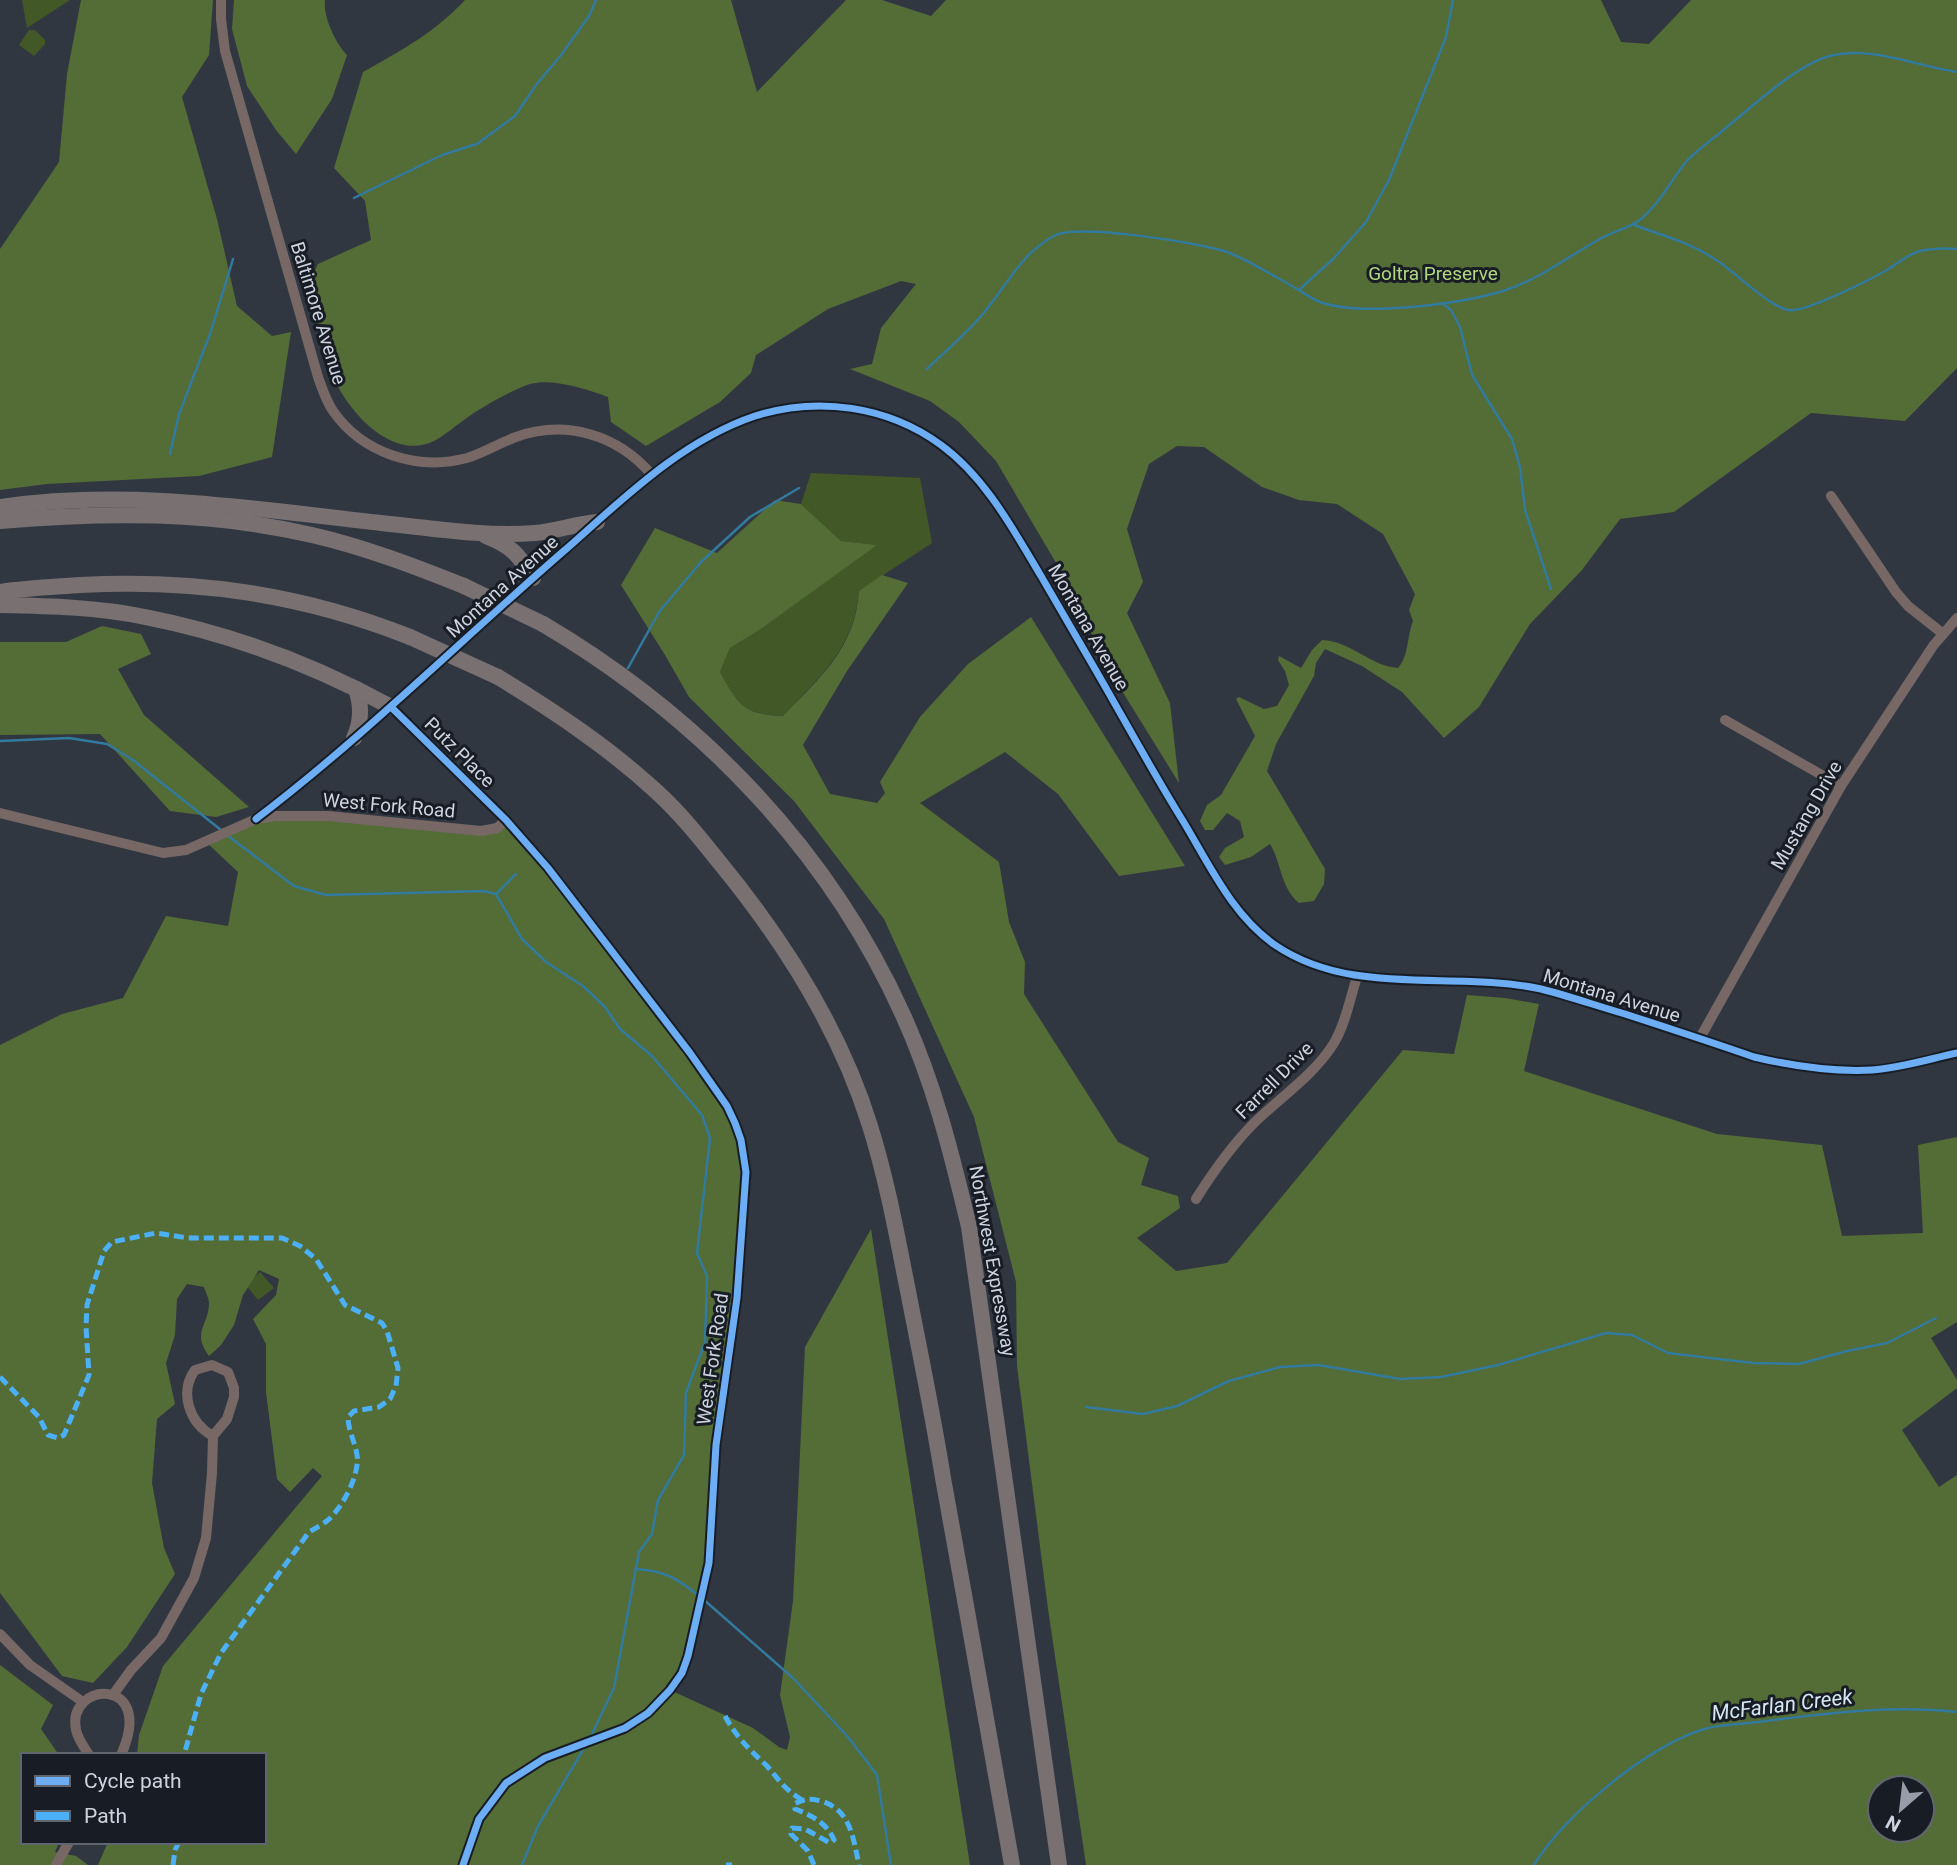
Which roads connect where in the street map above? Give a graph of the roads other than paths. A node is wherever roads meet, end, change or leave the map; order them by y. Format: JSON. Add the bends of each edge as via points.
{"nodes":[{"id":1,"x":221,"y":0,"type":"edge"},
{"id":2,"x":652,"y":475,"type":"junction"},
{"id":3,"x":1831,"y":496,"type":"dead end"},
{"id":4,"x":0,"y":507,"type":"edge"},
{"id":5,"x":0,"y":522,"type":"edge"},
{"id":6,"x":597,"y":522,"type":"junction"},
{"id":7,"x":474,"y":532,"type":"junction"},
{"id":8,"x":533,"y":578,"type":"junction"},
{"id":9,"x":0,"y":592,"type":"edge"},
{"id":10,"x":0,"y":605,"type":"edge"},
{"id":11,"x":1957,"y":618,"type":"edge"},
{"id":12,"x":1942,"y":633,"type":"junction"},
{"id":13,"x":356,"y":688,"type":"junction"},
{"id":14,"x":391,"y":707,"type":"junction"},
{"id":15,"x":1725,"y":720,"type":"dead end"},
{"id":16,"x":354,"y":738,"type":"junction"},
{"id":17,"x":1841,"y":786,"type":"junction"},
{"id":18,"x":0,"y":813,"type":"edge"},
{"id":19,"x":256,"y":819,"type":"junction"},
{"id":20,"x":506,"y":820,"type":"junction"},
{"id":21,"x":1357,"y":977,"type":"junction"},
{"id":22,"x":1700,"y":1038,"type":"junction"},
{"id":23,"x":1957,"y":1053,"type":"edge"},
{"id":24,"x":1196,"y":1199,"type":"dead end"},
{"id":25,"x":213,"y":1436,"type":"junction"},
{"id":26,"x":0,"y":1634,"type":"edge"},
{"id":27,"x":113,"y":1695,"type":"junction"},
{"id":28,"x":83,"y":1702,"type":"junction"},
{"id":29,"x":88,"y":1753,"type":"edge"},
{"id":30,"x":122,"y":1753,"type":"edge"},
{"id":31,"x":68,"y":1844,"type":"edge"},
{"id":32,"x":56,"y":1865,"type":"edge"},
{"id":33,"x":463,"y":1865,"type":"edge"},
{"id":34,"x":1012,"y":1865,"type":"edge"},
{"id":35,"x":1059,"y":1865,"type":"edge"}],
"edges":[{"from":1,"to":2,"type":"street","name":"Baltimore Avenue","via":[[225,51],[299,314],[325,396],[346,426],[360,439],[397,458],[432,464],[470,457],[528,433],[575,430],[610,441],[638,459]]},
{"from":2,"to":6,"type":"street","name":"Montana Avenue"},
{"from":2,"to":21,"type":"street","name":"Montana Avenue","via":[[681,453],[757,416],[821,405],[891,418],[941,445],[971,471],[1019,540],[1208,865],[1245,919],[1292,956]]},
{"from":3,"to":12,"type":"street","via":[[1896,593]]},
{"from":4,"to":7,"type":"highway","via":[[42,500],[169,501]]},
{"from":5,"to":35,"type":"highway","name":"Northwest Expressway","bridge":true,"via":[[170,515],[251,524],[313,535],[464,586],[543,624],[680,719],[780,819],[818,867],[904,1016],[950,1146],[969,1227]]},
{"from":6,"to":7,"type":"highway","via":[[535,533]]},
{"from":6,"to":8,"type":"street","name":"Montana Avenue"},
{"from":7,"to":8,"type":"highway","via":[[513,550]]},
{"from":8,"to":14,"type":"street","name":"Montana Avenue"},
{"from":9,"to":34,"type":"highway","bridge":true,"via":[[145,583],[222,589],[311,605],[410,637],[498,677],[586,734],[658,793],[738,885],[816,1001],[869,1123],[887,1187]]},
{"from":10,"to":13,"type":"highway","via":[[92,610],[169,622],[251,644]]},
{"from":11,"to":12,"type":"street","name":"Mustang Drive"},
{"from":12,"to":17,"type":"street","name":"Mustang Drive"},
{"from":13,"to":14,"type":"highway"},
{"from":13,"to":16,"type":"highway","via":[[361,724]]},
{"from":14,"to":16,"type":"street","name":"Montana Avenue"},
{"from":14,"to":20,"type":"street","name":"Putz Place"},
{"from":15,"to":17,"type":"street"},
{"from":16,"to":19,"type":"street","name":"Montana Avenue"},
{"from":17,"to":22,"type":"street","name":"Mustang Drive"},
{"from":18,"to":19,"type":"street","name":"West Fork Road","via":[[153,852],[177,852]]},
{"from":19,"to":20,"type":"street","name":"West Fork Road","via":[[328,816],[481,831],[497,828]]},
{"from":20,"to":33,"type":"street","name":"West Fork Road","via":[[548,868],[727,1106],[741,1140],[746,1172],[740,1273],[716,1445],[710,1550],[682,1673],[648,1713],[614,1733],[517,1774],[479,1819]]},
{"from":21,"to":22,"type":"street","name":"Montana Avenue","via":[[1492,982],[1531,988]]},
{"from":21,"to":24,"type":"street","name":"Farrell Drive","via":[[1333,1045],[1252,1125]]},
{"from":22,"to":23,"type":"street","name":"Montana Avenue","via":[[1755,1057],[1837,1069],[1873,1070]]},
{"from":25,"to":25,"type":"street","via":[[191,1412],[186,1388],[195,1370],[212,1365],[228,1372],[234,1388],[227,1419]]},
{"from":25,"to":27,"type":"street","via":[[206,1538],[194,1578],[161,1638]]},
{"from":26,"to":28,"type":"street","via":[[30,1665]]},
{"from":27,"to":28,"type":"street","via":[[92,1696]]},
{"from":27,"to":30,"type":"street","via":[[131,1715]]},
{"from":28,"to":29,"type":"street","via":[[76,1731]]},
{"from":31,"to":32,"type":"street"}]}
